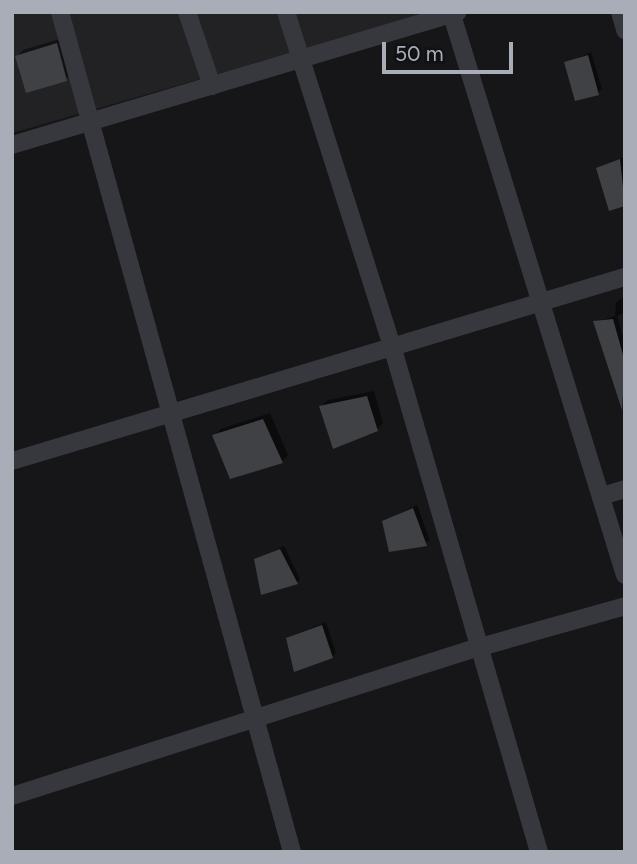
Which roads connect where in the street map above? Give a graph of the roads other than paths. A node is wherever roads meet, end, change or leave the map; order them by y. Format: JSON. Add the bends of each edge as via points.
{"nodes":[{"id":1,"x":60,"y":12,"type":"edge"},
{"id":2,"x":187,"y":12,"type":"edge"},
{"id":3,"x":286,"y":12,"type":"edge"},
{"id":4,"x":620,"y":12,"type":"edge"},
{"id":5,"x":453,"y":13,"type":"edge"},
{"id":6,"x":625,"y":30,"type":"edge"},
{"id":7,"x":300,"y":58,"type":"junction"},
{"id":8,"x":212,"y":86,"type":"junction"},
{"id":9,"x":94,"y":122,"type":"junction"},
{"id":10,"x":12,"y":145,"type":"edge"},
{"id":11,"x":625,"y":277,"type":"edge"},
{"id":12,"x":541,"y":304,"type":"junction"},
{"id":13,"x":392,"y":346,"type":"junction"},
{"id":14,"x":169,"y":412,"type":"junction"},
{"id":15,"x":12,"y":461,"type":"edge"},
{"id":16,"x":625,"y":489,"type":"edge"},
{"id":17,"x":602,"y":496,"type":"junction"},
{"id":18,"x":625,"y":575,"type":"edge"},
{"id":19,"x":625,"y":606,"type":"edge"},
{"id":20,"x":477,"y":648,"type":"junction"},
{"id":21,"x":255,"y":720,"type":"junction"},
{"id":22,"x":12,"y":796,"type":"edge"},
{"id":23,"x":292,"y":852,"type":"edge"},
{"id":24,"x":539,"y":852,"type":"edge"}],
"edges":[{"from":1,"to":9,"type":"street"},
{"from":2,"to":8,"type":"street"},
{"from":3,"to":7,"type":"street"},
{"from":4,"to":6,"type":"street"},
{"from":5,"to":7,"type":"street"},
{"from":5,"to":12,"type":"street"},
{"from":7,"to":8,"type":"street"},
{"from":7,"to":13,"type":"street"},
{"from":8,"to":9,"type":"street"},
{"from":9,"to":10,"type":"street"},
{"from":9,"to":14,"type":"street"},
{"from":11,"to":12,"type":"street"},
{"from":12,"to":13,"type":"street"},
{"from":12,"to":17,"type":"street"},
{"from":13,"to":14,"type":"street"},
{"from":13,"to":20,"type":"street"},
{"from":14,"to":15,"type":"street"},
{"from":14,"to":21,"type":"street"},
{"from":16,"to":17,"type":"street"},
{"from":17,"to":18,"type":"street"},
{"from":19,"to":20,"type":"street"},
{"from":20,"to":21,"type":"street"},
{"from":20,"to":24,"type":"street"},
{"from":21,"to":22,"type":"street"},
{"from":21,"to":23,"type":"street"}]}
